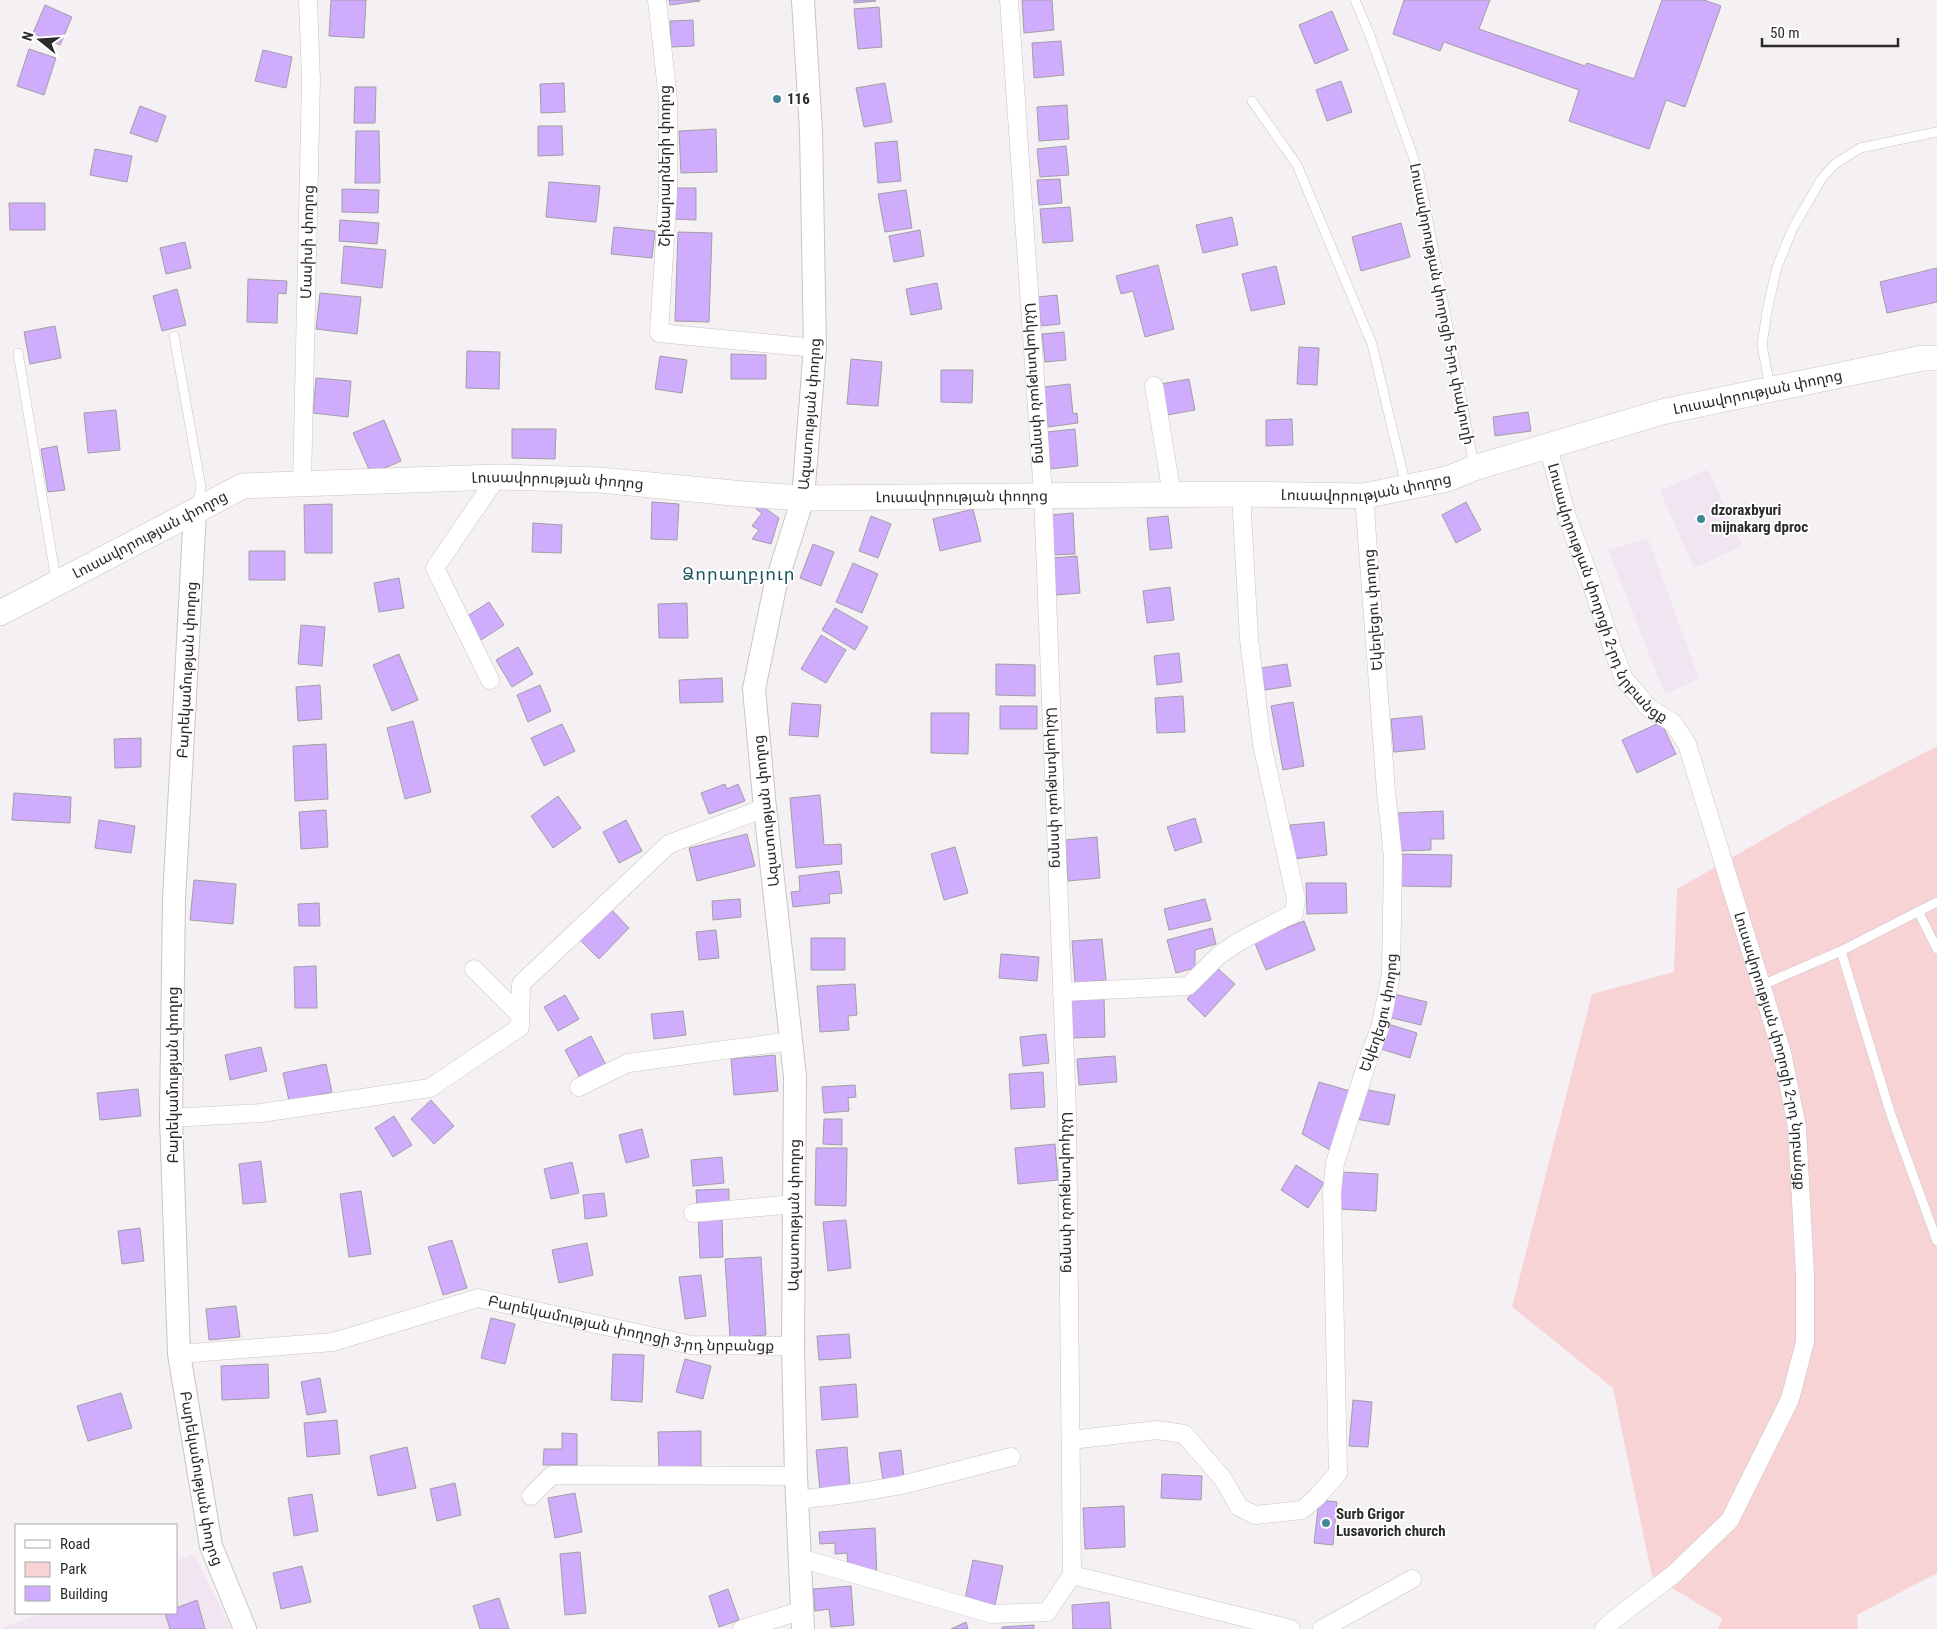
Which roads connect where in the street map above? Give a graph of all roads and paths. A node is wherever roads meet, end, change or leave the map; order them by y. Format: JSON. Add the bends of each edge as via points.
{"nodes":[{"id":1,"x":308,"y":0,"type":"edge"},
{"id":2,"x":657,"y":0,"type":"edge"},
{"id":3,"x":803,"y":0,"type":"edge"},
{"id":4,"x":1009,"y":0,"type":"edge"},
{"id":5,"x":1355,"y":0,"type":"edge"},
{"id":6,"x":1252,"y":101,"type":"dead end"},
{"id":7,"x":1937,"y":132,"type":"edge"},
{"id":8,"x":174,"y":336,"type":"dead end"},
{"id":9,"x":815,"y":348,"type":"junction"},
{"id":10,"x":18,"y":352,"type":"dead end"},
{"id":11,"x":1937,"y":358,"type":"edge"},
{"id":12,"x":1154,"y":386,"type":"dead end"},
{"id":13,"x":1771,"y":390,"type":"junction"},
{"id":14,"x":1548,"y":446,"type":"junction"},
{"id":15,"x":1474,"y":468,"type":"junction"},
{"id":16,"x":497,"y":477,"type":"junction"},
{"id":17,"x":302,"y":484,"type":"junction"},
{"id":18,"x":1406,"y":488,"type":"junction"},
{"id":19,"x":1241,"y":494,"type":"junction"},
{"id":20,"x":1043,"y":495,"type":"junction"},
{"id":21,"x":1172,"y":495,"type":"junction"},
{"id":22,"x":1364,"y":496,"type":"junction"},
{"id":23,"x":803,"y":498,"type":"junction"},
{"id":24,"x":195,"y":512,"type":"junction"},
{"id":25,"x":56,"y":583,"type":"junction"},
{"id":26,"x":0,"y":613,"type":"edge"},
{"id":27,"x":490,"y":680,"type":"dead end"},
{"id":28,"x":765,"y":808,"type":"junction"},
{"id":29,"x":1937,"y":902,"type":"edge"},
{"id":30,"x":1918,"y":912,"type":"junction"},
{"id":31,"x":1937,"y":949,"type":"edge"},
{"id":32,"x":1841,"y":951,"type":"junction"},
{"id":33,"x":474,"y":969,"type":"dead end"},
{"id":34,"x":1760,"y":986,"type":"junction"},
{"id":35,"x":1062,"y":992,"type":"junction"},
{"id":36,"x":520,"y":1015,"type":"junction"},
{"id":37,"x":791,"y":1041,"type":"junction"},
{"id":38,"x":579,"y":1087,"type":"dead end"},
{"id":39,"x":172,"y":1118,"type":"junction"},
{"id":40,"x":794,"y":1204,"type":"junction"},
{"id":41,"x":693,"y":1213,"type":"dead end"},
{"id":42,"x":1937,"y":1240,"type":"edge"},
{"id":43,"x":793,"y":1346,"type":"junction"},
{"id":44,"x":179,"y":1354,"type":"junction"},
{"id":45,"x":1071,"y":1440,"type":"junction"},
{"id":46,"x":1011,"y":1457,"type":"dead end"},
{"id":47,"x":796,"y":1476,"type":"junction"},
{"id":48,"x":531,"y":1496,"type":"dead end"},
{"id":49,"x":797,"y":1500,"type":"junction"},
{"id":50,"x":800,"y":1558,"type":"junction"},
{"id":51,"x":1072,"y":1575,"type":"junction"},
{"id":52,"x":1412,"y":1579,"type":"dead end"},
{"id":53,"x":803,"y":1620,"type":"edge"},
{"id":54,"x":245,"y":1629,"type":"edge"},
{"id":55,"x":742,"y":1629,"type":"edge"},
{"id":56,"x":1291,"y":1629,"type":"edge"},
{"id":57,"x":1322,"y":1629,"type":"edge"},
{"id":58,"x":1604,"y":1629,"type":"edge"}],
"edges":[{"from":1,"to":17,"type":"street","name":"Մասիսի փողոց","via":[[311,90]]},
{"from":2,"to":9,"type":"street","name":"Շինարարների փողոց","via":[[668,99],[668,191],[660,333]]},
{"from":3,"to":9,"type":"street","name":"Ազատության փողոց"},
{"from":4,"to":20,"type":"street","name":"Անկախության փողոց"},
{"from":5,"to":15,"type":"lane","name":"Լուսավորության փողոցի 5-րդ փակուղի","via":[[1419,173]]},
{"from":6,"to":18,"type":"lane","via":[[1297,165],[1372,344]]},
{"from":7,"to":13,"type":"lane","via":[[1860,148],[1835,164],[1822,178],[1793,228],[1777,267],[1766,311],[1762,345]]},
{"from":8,"to":24,"type":"lane","via":[[201,487]]},
{"from":9,"to":23,"type":"street","name":"Ազատության փողոց"},
{"from":10,"to":25,"type":"lane"},
{"from":11,"to":13,"type":"main road","name":"Լուսավորության փողոց","via":[[1923,358]]},
{"from":12,"to":21,"type":"street"},
{"from":13,"to":14,"type":"main road","name":"Լուսավորության փողոց","via":[[1662,412]]},
{"from":14,"to":15,"type":"main road","name":"Լուսավորության փողոց"},
{"from":14,"to":34,"type":"street","name":"Լուսավորության փողոցի 2-րդ նրբանցք","via":[[1567,518],[1624,679],[1649,708],[1673,723],[1688,744]]},
{"from":15,"to":18,"type":"main road","name":"Լուսավորության փողոց","via":[[1447,479]]},
{"from":16,"to":17,"type":"main road","name":"Լուսավորության փողոց"},
{"from":16,"to":23,"type":"main road","name":"Լուսավորության փողոց","via":[[600,480]]},
{"from":16,"to":27,"type":"street","via":[[435,568]]},
{"from":17,"to":24,"type":"main road","name":"Լուսավորության փողոց","via":[[243,486]]},
{"from":18,"to":22,"type":"main road","name":"Լուսավորության փողոց"},
{"from":19,"to":21,"type":"main road","name":"Լուսավորության փողոց"},
{"from":19,"to":22,"type":"main road","name":"Լուսավորության փողոց"},
{"from":19,"to":35,"type":"street","via":[[1249,639],[1262,744],[1296,899],[1294,913],[1219,955],[1188,986]]},
{"from":20,"to":21,"type":"main road","name":"Լուսավորության փողոց"},
{"from":20,"to":23,"type":"main road","name":"Լուսավորության փողոց"},
{"from":20,"to":35,"type":"street","name":"Անկախության փողոց"},
{"from":22,"to":45,"type":"street","name":"Եկեղեցու փողոց","via":[[1393,857],[1391,974],[1381,1025],[1334,1163],[1338,1473],[1302,1510],[1255,1515],[1239,1507],[1223,1478],[1184,1434],[1156,1430]]},
{"from":23,"to":28,"type":"street","name":"Ազատության փողոց","via":[[775,587],[754,689]]},
{"from":24,"to":25,"type":"main road","name":"Լուսավորության փողոց"},
{"from":24,"to":39,"type":"street","name":"Բարեկամության փողոց","via":[[174,899]]},
{"from":25,"to":26,"type":"main road","name":"Լուսավորության փողոց"},
{"from":28,"to":36,"type":"street","via":[[669,844],[521,984]]},
{"from":28,"to":37,"type":"street","name":"Ազատության փողոց"},
{"from":29,"to":30,"type":"lane"},
{"from":30,"to":31,"type":"lane"},
{"from":30,"to":32,"type":"lane"},
{"from":32,"to":34,"type":"lane"},
{"from":32,"to":42,"type":"lane","via":[[1891,1115]]},
{"from":33,"to":36,"type":"street"},
{"from":34,"to":58,"type":"street","name":"Լուսավորության փողոցի 2-րդ նրբանցք","via":[[1782,1054],[1797,1126],[1806,1342],[1790,1400],[1730,1520],[1674,1574]]},
{"from":35,"to":45,"type":"street","name":"Անկախության փողոց","via":[[1067,1111]]},
{"from":36,"to":39,"type":"street","via":[[520,1027],[430,1088],[262,1113]]},
{"from":37,"to":38,"type":"street","via":[[628,1063]]},
{"from":37,"to":40,"type":"street","name":"Ազատության փողոց","via":[[795,1076]]},
{"from":39,"to":44,"type":"street","name":"Բարեկամության փողոց"},
{"from":40,"to":41,"type":"street"},
{"from":40,"to":43,"type":"street","name":"Ազատության փողոց"},
{"from":43,"to":44,"type":"street","name":"Բարեկամության փողոցի 3-րդ նրբանցք","via":[[691,1345],[478,1298],[333,1342]]},
{"from":43,"to":47,"type":"street","name":"Ազատության փողոց"},
{"from":44,"to":54,"type":"street","name":"Բարեկամության փողոց","via":[[211,1546]]},
{"from":45,"to":51,"type":"street","name":"Անկախության փողոց"},
{"from":46,"to":49,"type":"street","via":[[902,1484]]},
{"from":47,"to":48,"type":"street","via":[[552,1475]]},
{"from":47,"to":49,"type":"street","name":"Ազատության փողոց"},
{"from":49,"to":50,"type":"street","name":"Ազատության փողոց"},
{"from":50,"to":51,"type":"street","via":[[992,1614],[1047,1612]]},
{"from":50,"to":53,"type":"street","name":"Ազատության փողոց"},
{"from":51,"to":56,"type":"street"},
{"from":52,"to":57,"type":"street"},
{"from":53,"to":55,"type":"street"}]}
